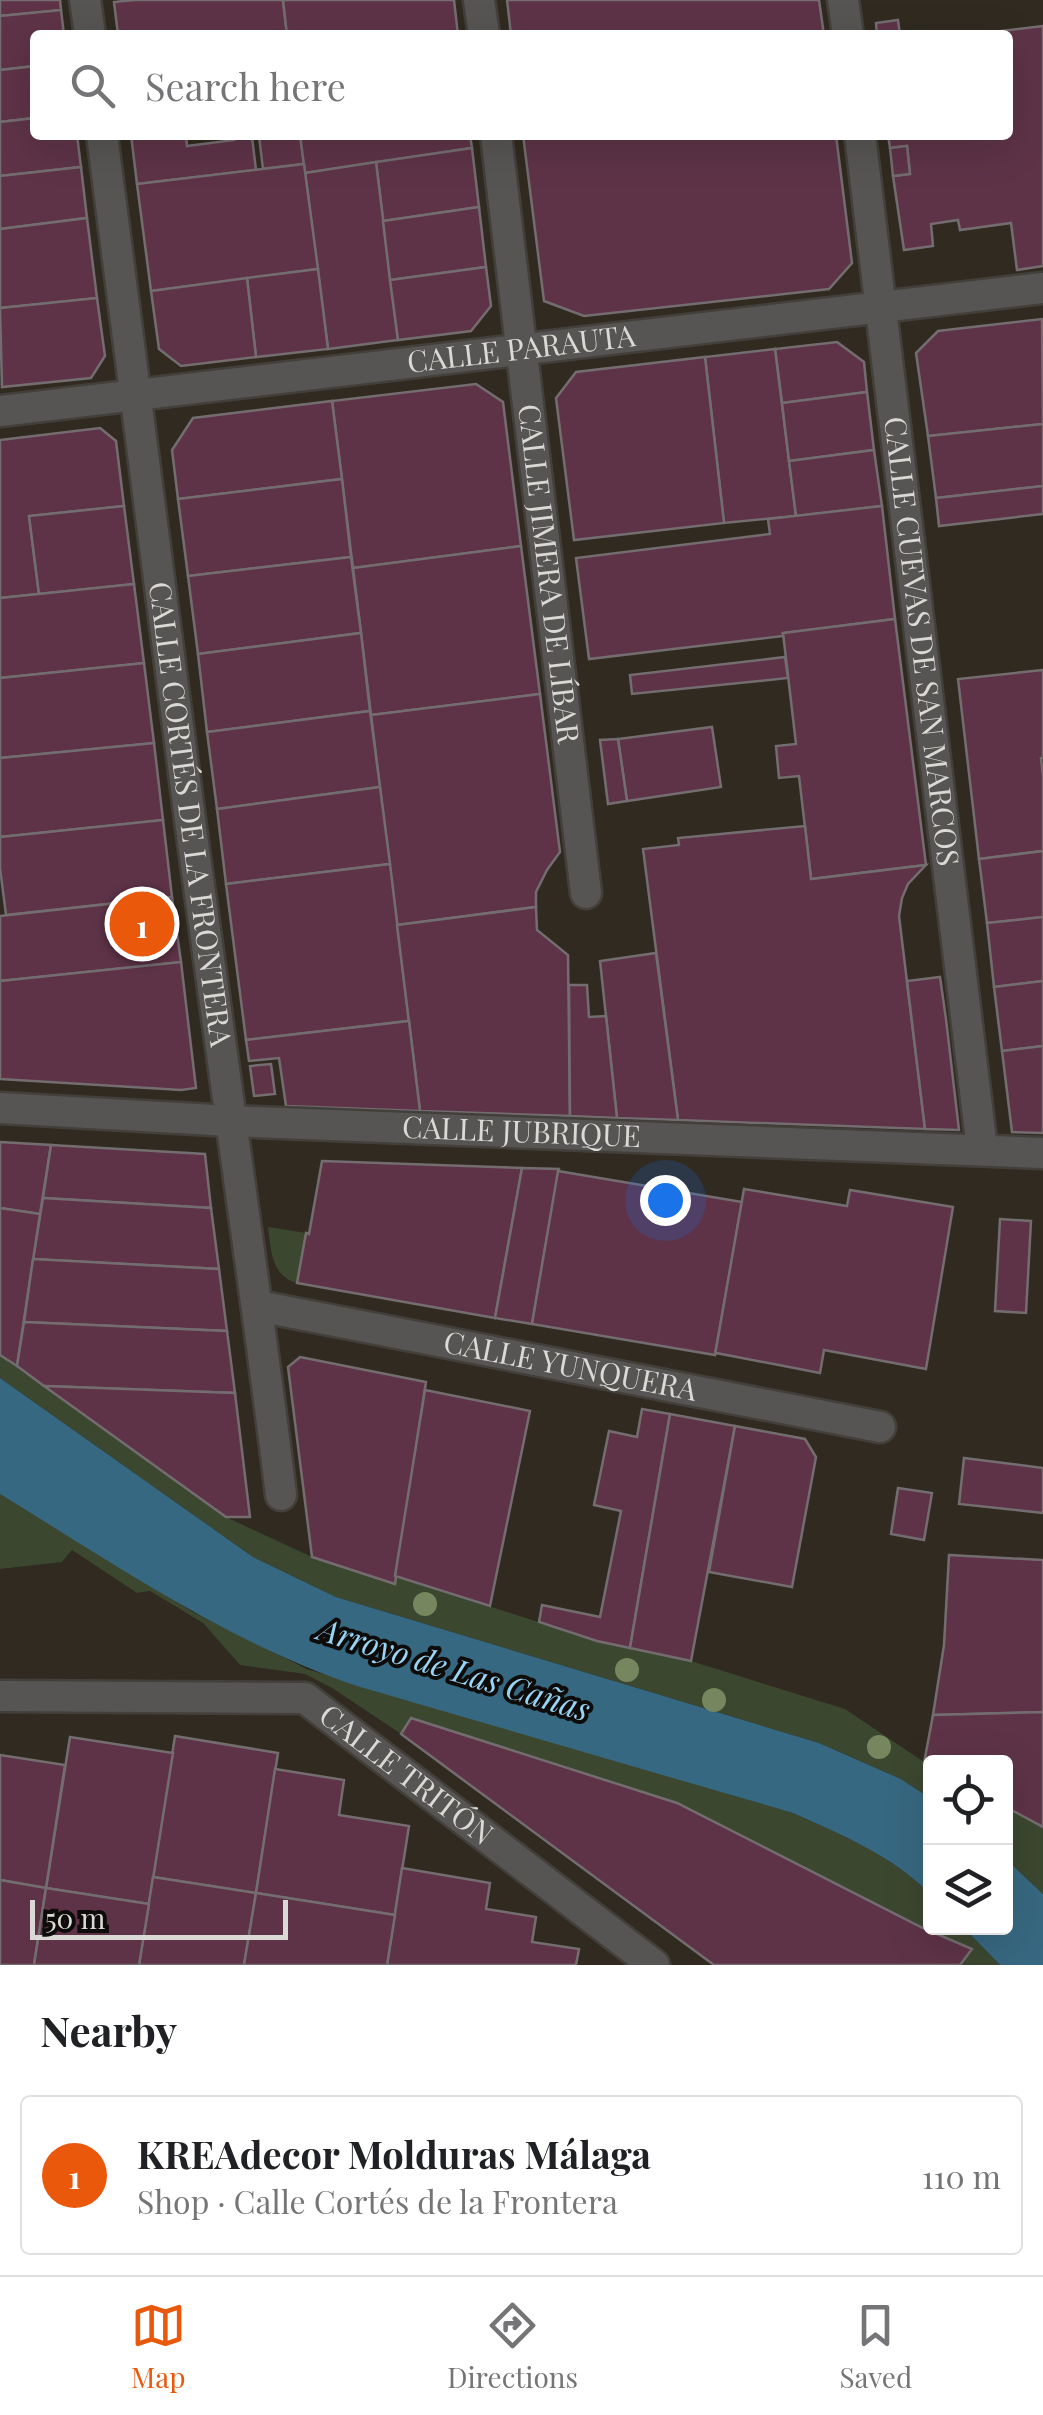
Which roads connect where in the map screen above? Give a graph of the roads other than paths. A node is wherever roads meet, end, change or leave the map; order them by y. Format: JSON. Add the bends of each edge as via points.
{"nodes":[{"id":1,"x":86,"y":0,"type":"edge"},
{"id":2,"x":479,"y":0,"type":"edge"},
{"id":3,"x":843,"y":0,"type":"edge"},
{"id":4,"x":89,"y":30,"type":"edge"},
{"id":5,"x":483,"y":30,"type":"edge"},
{"id":6,"x":847,"y":30,"type":"edge"},
{"id":7,"x":103,"y":140,"type":"edge"},
{"id":8,"x":497,"y":140,"type":"edge"},
{"id":9,"x":861,"y":140,"type":"edge"},
{"id":10,"x":1043,"y":288,"type":"edge"},
{"id":11,"x":881,"y":306,"type":"junction"},
{"id":12,"x":523,"y":350,"type":"junction"},
{"id":13,"x":135,"y":396,"type":"junction"},
{"id":14,"x":0,"y":411,"type":"edge"},
{"id":15,"x":586,"y":892,"type":"dead end"},
{"id":16,"x":0,"y":1108,"type":"edge"},
{"id":17,"x":231,"y":1122,"type":"junction"},
{"id":18,"x":982,"y":1150,"type":"junction"},
{"id":19,"x":1043,"y":1153,"type":"edge"},
{"id":20,"x":258,"y":1306,"type":"junction"},
{"id":21,"x":880,"y":1427,"type":"dead end"},
{"id":22,"x":282,"y":1495,"type":"dead end"},
{"id":23,"x":0,"y":1696,"type":"edge"},
{"id":24,"x":654,"y":1965,"type":"edge"}],
"edges":[{"from":1,"to":4,"type":"street"},
{"from":2,"to":5,"type":"street"},
{"from":3,"to":6,"type":"street"},
{"from":7,"to":13,"type":"street","name":"CALLE CORTÉS DE LA FRONTERA"},
{"from":8,"to":12,"type":"street","name":"CALLE JIMERA DE LÍBAR"},
{"from":9,"to":11,"type":"street","name":"CALLE CUEVAS DE SAN MARCOS"},
{"from":10,"to":11,"type":"street","name":"CALLE PARAUTA"},
{"from":11,"to":12,"type":"street","name":"CALLE PARAUTA"},
{"from":11,"to":18,"type":"street","name":"CALLE CUEVAS DE SAN MARCOS"},
{"from":12,"to":13,"type":"street","name":"CALLE PARAUTA"},
{"from":12,"to":15,"type":"street","name":"CALLE JIMERA DE LÍBAR"},
{"from":13,"to":14,"type":"street","name":"CALLE PARAUTA"},
{"from":13,"to":17,"type":"street","name":"CALLE CORTÉS DE LA FRONTERA"},
{"from":16,"to":17,"type":"street","name":"CALLE JUBRIQUE"},
{"from":17,"to":18,"type":"street","name":"CALLE JUBRIQUE"},
{"from":17,"to":20,"type":"street","name":"CALLE CORTÉS DE LA FRONTERA"},
{"from":18,"to":19,"type":"street","name":"CALLE JUBRIQUE"},
{"from":20,"to":21,"type":"street","name":"CALLE YUNQUERA"},
{"from":20,"to":22,"type":"street","name":"CALLE CORTÉS DE LA FRONTERA"},
{"from":23,"to":24,"type":"street","name":"CALLE TRITÓN","via":[[306,1698]]}]}
